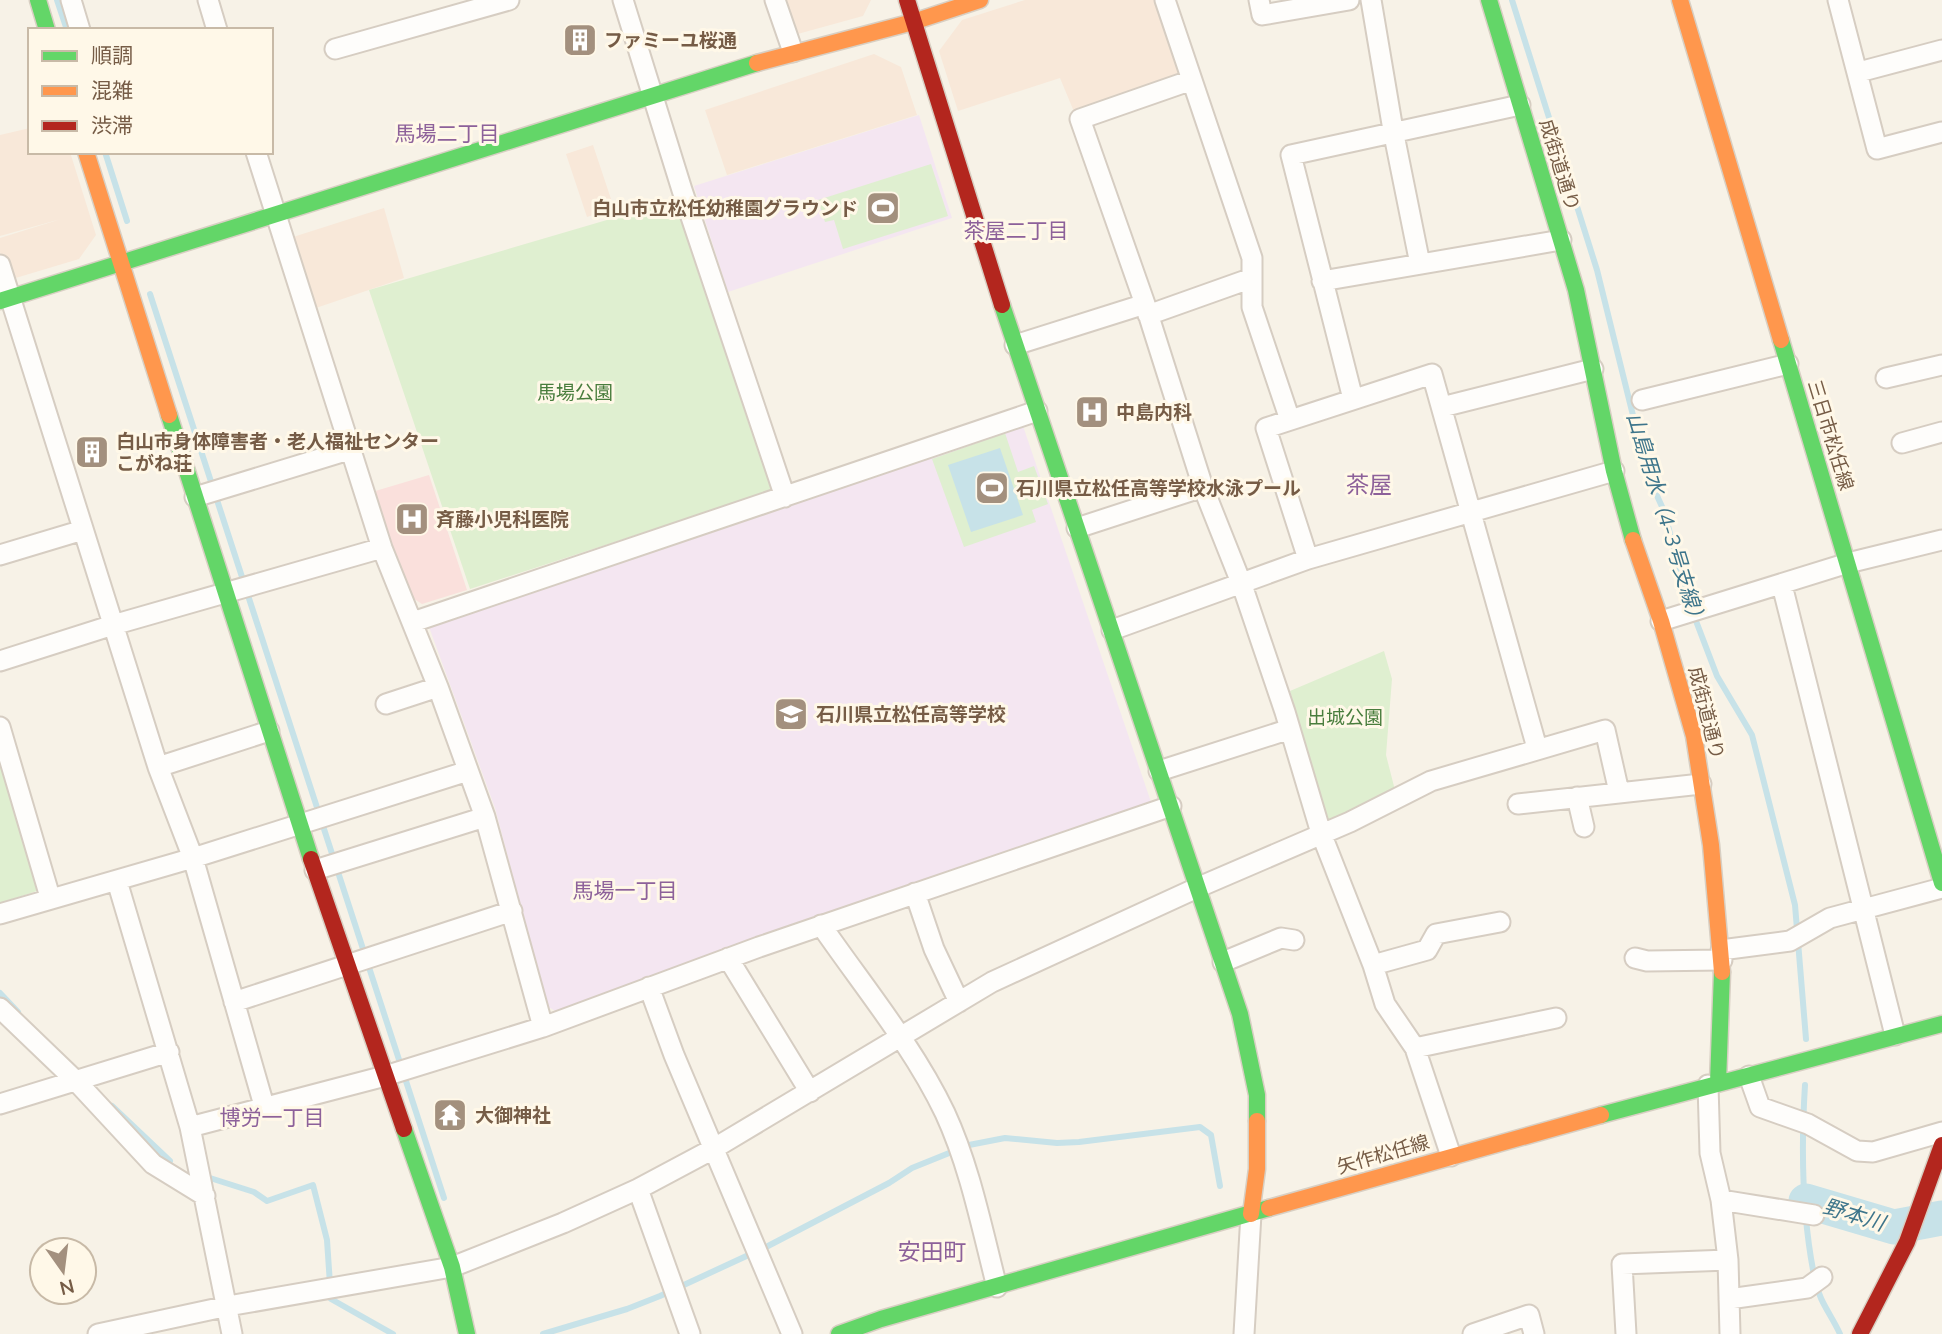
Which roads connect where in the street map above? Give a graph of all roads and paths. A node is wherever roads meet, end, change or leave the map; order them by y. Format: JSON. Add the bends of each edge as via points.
{"nodes":[{"id":1,"x":38,"y":0,"type":"edge"},
{"id":2,"x":71,"y":0,"type":"edge"},
{"id":3,"x":208,"y":0,"type":"edge"},
{"id":4,"x":509,"y":0,"type":"edge"},
{"id":5,"x":623,"y":0,"type":"edge"},
{"id":6,"x":775,"y":0,"type":"edge"},
{"id":7,"x":907,"y":0,"type":"edge"},
{"id":8,"x":980,"y":0,"type":"edge"},
{"id":9,"x":1165,"y":0,"type":"edge"},
{"id":10,"x":1259,"y":0,"type":"edge"},
{"id":11,"x":1349,"y":0,"type":"edge"},
{"id":12,"x":1371,"y":0,"type":"edge"},
{"id":13,"x":1489,"y":0,"type":"edge"},
{"id":14,"x":1679,"y":0,"type":"edge"},
{"id":15,"x":1838,"y":0,"type":"edge"},
{"id":16,"x":913,"y":22,"type":"junction"},
{"id":17,"x":46,"y":28,"type":"edge"},
{"id":18,"x":79,"y":28,"type":"edge"},
{"id":19,"x":216,"y":28,"type":"edge"},
{"id":20,"x":335,"y":49,"type":"dead end"},
{"id":21,"x":1942,"y":50,"type":"edge"},
{"id":22,"x":793,"y":52,"type":"junction"},
{"id":23,"x":1859,"y":72,"type":"junction"},
{"id":24,"x":1192,"y":80,"type":"junction"},
{"id":25,"x":652,"y":97,"type":"junction"},
{"id":26,"x":1520,"y":105,"type":"junction"},
{"id":27,"x":1393,"y":131,"type":"junction"},
{"id":28,"x":1942,"y":132,"type":"edge"},
{"id":29,"x":87,"y":154,"type":"edge"},
{"id":30,"x":257,"y":154,"type":"edge"},
{"id":31,"x":277,"y":215,"type":"junction"},
{"id":32,"x":1560,"y":240,"type":"junction"},
{"id":33,"x":1420,"y":264,"type":"junction"},
{"id":34,"x":0,"y":265,"type":"edge"},
{"id":35,"x":122,"y":265,"type":"junction"},
{"id":36,"x":1252,"y":278,"type":"junction"},
{"id":37,"x":1322,"y":281,"type":"junction"},
{"id":38,"x":5,"y":299,"type":"edge"},
{"id":39,"x":1147,"y":309,"type":"junction"},
{"id":40,"x":1015,"y":345,"type":"junction"},
{"id":41,"x":1788,"y":364,"type":"junction"},
{"id":42,"x":1942,"y":365,"type":"edge"},
{"id":43,"x":1593,"y":369,"type":"junction"},
{"id":44,"x":1886,"y":379,"type":"dead end"},
{"id":45,"x":1353,"y":399,"type":"junction"},
{"id":46,"x":1642,"y":400,"type":"dead end"},
{"id":47,"x":1442,"y":407,"type":"junction"},
{"id":48,"x":1037,"y":411,"type":"junction"},
{"id":49,"x":1290,"y":420,"type":"junction"},
{"id":50,"x":1942,"y":432,"type":"edge"},
{"id":51,"x":1902,"y":443,"type":"dead end"},
{"id":52,"x":352,"y":449,"type":"junction"},
{"id":53,"x":1614,"y":471,"type":"junction"},
{"id":54,"x":1203,"y":488,"type":"junction"},
{"id":55,"x":208,"y":493,"type":"junction"},
{"id":56,"x":785,"y":497,"type":"junction"},
{"id":57,"x":1473,"y":510,"type":"junction"},
{"id":58,"x":1077,"y":528,"type":"junction"},
{"id":59,"x":83,"y":530,"type":"junction"},
{"id":60,"x":1942,"y":540,"type":"edge"},
{"id":61,"x":382,"y":548,"type":"junction"},
{"id":62,"x":0,"y":555,"type":"edge"},
{"id":63,"x":1308,"y":559,"type":"junction"},
{"id":64,"x":1848,"y":564,"type":"junction"},
{"id":65,"x":1242,"y":585,"type":"junction"},
{"id":66,"x":1782,"y":585,"type":"junction"},
{"id":67,"x":239,"y":589,"type":"junction"},
{"id":68,"x":1661,"y":621,"type":"junction"},
{"id":69,"x":413,"y":622,"type":"junction"},
{"id":70,"x":113,"y":625,"type":"junction"},
{"id":71,"x":1112,"y":630,"type":"junction"},
{"id":72,"x":0,"y":661,"type":"edge"},
{"id":73,"x":439,"y":687,"type":"junction"},
{"id":74,"x":386,"y":704,"type":"dead end"},
{"id":75,"x":0,"y":727,"type":"edge"},
{"id":76,"x":1290,"y":729,"type":"junction"},
{"id":77,"x":269,"y":731,"type":"junction"},
{"id":78,"x":1537,"y":748,"type":"junction"},
{"id":79,"x":158,"y":767,"type":"junction"},
{"id":80,"x":468,"y":771,"type":"junction"},
{"id":81,"x":1159,"y":771,"type":"junction"},
{"id":82,"x":1702,"y":784,"type":"junction"},
{"id":83,"x":1619,"y":792,"type":"junction"},
{"id":84,"x":1577,"y":797,"type":"junction"},
{"id":85,"x":1518,"y":804,"type":"dead end"},
{"id":86,"x":1171,"y":806,"type":"junction"},
{"id":87,"x":485,"y":817,"type":"junction"},
{"id":88,"x":315,"y":820,"type":"junction"},
{"id":89,"x":1584,"y":828,"type":"dead end"},
{"id":90,"x":1321,"y":833,"type":"junction"},
{"id":91,"x":193,"y":858,"type":"junction"},
{"id":92,"x":330,"y":865,"type":"junction"},
{"id":93,"x":117,"y":881,"type":"junction"},
{"id":94,"x":1942,"y":885,"type":"edge"},
{"id":95,"x":1199,"y":887,"type":"junction"},
{"id":96,"x":915,"y":893,"type":"junction"},
{"id":97,"x":50,"y":897,"type":"junction"},
{"id":98,"x":1862,"y":910,"type":"junction"},
{"id":99,"x":512,"y":911,"type":"junction"},
{"id":100,"x":0,"y":914,"type":"edge"},
{"id":101,"x":1500,"y":922,"type":"dead end"},
{"id":102,"x":821,"y":926,"type":"junction"},
{"id":103,"x":1294,"y":940,"type":"dead end"},
{"id":104,"x":1722,"y":955,"type":"junction"},
{"id":105,"x":728,"y":958,"type":"junction"},
{"id":106,"x":1635,"y":958,"type":"dead end"},
{"id":107,"x":360,"y":960,"type":"junction"},
{"id":108,"x":1223,"y":962,"type":"junction"},
{"id":109,"x":1373,"y":965,"type":"junction"},
{"id":110,"x":649,"y":987,"type":"junction"},
{"id":111,"x":234,"y":1002,"type":"junction"},
{"id":112,"x":959,"y":1002,"type":"junction"},
{"id":113,"x":0,"y":1009,"type":"edge"},
{"id":114,"x":1556,"y":1018,"type":"dead end"},
{"id":115,"x":1942,"y":1024,"type":"edge"},
{"id":116,"x":543,"y":1027,"type":"junction"},
{"id":117,"x":1895,"y":1035,"type":"junction"},
{"id":118,"x":899,"y":1038,"type":"junction"},
{"id":119,"x":1415,"y":1048,"type":"junction"},
{"id":120,"x":169,"y":1052,"type":"junction"},
{"id":121,"x":397,"y":1072,"type":"junction"},
{"id":122,"x":1749,"y":1076,"type":"junction"},
{"id":123,"x":76,"y":1081,"type":"junction"},
{"id":124,"x":1713,"y":1084,"type":"junction"},
{"id":125,"x":810,"y":1092,"type":"junction"},
{"id":126,"x":0,"y":1104,"type":"edge"},
{"id":127,"x":265,"y":1109,"type":"junction"},
{"id":128,"x":190,"y":1127,"type":"junction"},
{"id":129,"x":1942,"y":1132,"type":"edge"},
{"id":130,"x":1942,"y":1145,"type":"edge"},
{"id":131,"x":713,"y":1149,"type":"junction"},
{"id":132,"x":1451,"y":1156,"type":"junction"},
{"id":133,"x":638,"y":1189,"type":"junction"},
{"id":134,"x":205,"y":1196,"type":"junction"},
{"id":135,"x":1721,"y":1200,"type":"junction"},
{"id":136,"x":1251,"y":1214,"type":"junction"},
{"id":137,"x":1808,"y":1214,"type":"dead end"},
{"id":138,"x":1728,"y":1260,"type":"junction"},
{"id":139,"x":452,"y":1267,"type":"junction"},
{"id":140,"x":1815,"y":1283,"type":"dead end"},
{"id":141,"x":997,"y":1287,"type":"junction"},
{"id":142,"x":1729,"y":1299,"type":"junction"},
{"id":143,"x":228,"y":1306,"type":"junction"},
{"id":144,"x":98,"y":1334,"type":"edge"},
{"id":145,"x":233,"y":1334,"type":"edge"},
{"id":146,"x":467,"y":1334,"type":"edge"},
{"id":147,"x":690,"y":1334,"type":"edge"},
{"id":148,"x":792,"y":1334,"type":"edge"},
{"id":149,"x":839,"y":1334,"type":"edge"},
{"id":150,"x":1244,"y":1334,"type":"edge"},
{"id":151,"x":1473,"y":1334,"type":"edge"},
{"id":152,"x":1534,"y":1334,"type":"edge"},
{"id":153,"x":1625,"y":1334,"type":"edge"},
{"id":154,"x":1730,"y":1334,"type":"edge"},
{"id":155,"x":1860,"y":1334,"type":"edge"}],
"edges":[{"from":1,"to":17,"type":"street"},
{"from":2,"to":18,"type":"street"},
{"from":3,"to":19,"type":"street"},
{"from":4,"to":20,"type":"street"},
{"from":5,"to":25,"type":"street"},
{"from":6,"to":22,"type":"street"},
{"from":7,"to":16,"type":"street"},
{"from":8,"to":16,"type":"street"},
{"from":9,"to":24,"type":"street"},
{"from":10,"to":11,"type":"street","via":[[1262,15]]},
{"from":12,"to":27,"type":"street"},
{"from":13,"to":26,"type":"street","name":"成街道通り"},
{"from":14,"to":41,"type":"street","name":"三日市松任線"},
{"from":15,"to":23,"type":"street"},
{"from":16,"to":22,"type":"street"},
{"from":16,"to":40,"type":"street"},
{"from":21,"to":23,"type":"street"},
{"from":22,"to":25,"type":"street"},
{"from":23,"to":28,"type":"street","via":[[1877,149]]},
{"from":24,"to":36,"type":"street","via":[[1252,258]]},
{"from":24,"to":39,"type":"street","via":[[1080,119]]},
{"from":25,"to":31,"type":"street"},
{"from":25,"to":56,"type":"street"},
{"from":26,"to":27,"type":"street"},
{"from":26,"to":32,"type":"street","name":"成街道通り"},
{"from":27,"to":33,"type":"street"},
{"from":27,"to":37,"type":"street","via":[[1291,155]]},
{"from":29,"to":35,"type":"street"},
{"from":30,"to":31,"type":"street"},
{"from":31,"to":35,"type":"street"},
{"from":31,"to":52,"type":"street"},
{"from":32,"to":33,"type":"street"},
{"from":32,"to":43,"type":"street","name":"成街道通り"},
{"from":33,"to":37,"type":"street"},
{"from":34,"to":38,"type":"street"},
{"from":35,"to":38,"type":"street"},
{"from":35,"to":55,"type":"street"},
{"from":36,"to":39,"type":"street"},
{"from":36,"to":49,"type":"street","via":[[1252,307]]},
{"from":37,"to":45,"type":"street"},
{"from":38,"to":59,"type":"street"},
{"from":39,"to":40,"type":"street"},
{"from":39,"to":54,"type":"street"},
{"from":40,"to":48,"type":"street"},
{"from":41,"to":46,"type":"street"},
{"from":41,"to":64,"type":"street","name":"三日市松任線"},
{"from":42,"to":44,"type":"street"},
{"from":43,"to":47,"type":"street"},
{"from":43,"to":53,"type":"street","name":"成街道通り"},
{"from":45,"to":47,"type":"street","via":[[1432,374]]},
{"from":45,"to":49,"type":"street"},
{"from":47,"to":57,"type":"street"},
{"from":48,"to":56,"type":"street"},
{"from":48,"to":58,"type":"street"},
{"from":49,"to":63,"type":"street","via":[[1266,428]]},
{"from":50,"to":51,"type":"street"},
{"from":52,"to":55,"type":"street"},
{"from":52,"to":61,"type":"street"},
{"from":53,"to":57,"type":"street"},
{"from":53,"to":68,"type":"street","name":"成街道通り"},
{"from":54,"to":58,"type":"street"},
{"from":54,"to":65,"type":"street"},
{"from":55,"to":67,"type":"street"},
{"from":56,"to":69,"type":"street"},
{"from":57,"to":63,"type":"street"},
{"from":57,"to":78,"type":"street"},
{"from":58,"to":71,"type":"street"},
{"from":59,"to":62,"type":"street"},
{"from":59,"to":70,"type":"street"},
{"from":60,"to":64,"type":"street"},
{"from":61,"to":67,"type":"street"},
{"from":61,"to":69,"type":"street"},
{"from":63,"to":65,"type":"street"},
{"from":64,"to":66,"type":"street"},
{"from":64,"to":94,"type":"street","name":"三日市松任線"},
{"from":65,"to":71,"type":"street"},
{"from":65,"to":76,"type":"street"},
{"from":66,"to":68,"type":"street"},
{"from":66,"to":98,"type":"street"},
{"from":67,"to":70,"type":"street"},
{"from":67,"to":77,"type":"street"},
{"from":68,"to":82,"type":"street","name":"成街道通り","via":[[1694,736]]},
{"from":69,"to":73,"type":"street"},
{"from":70,"to":72,"type":"street"},
{"from":70,"to":79,"type":"street"},
{"from":71,"to":81,"type":"street"},
{"from":73,"to":74,"type":"street"},
{"from":73,"to":80,"type":"street"},
{"from":75,"to":97,"type":"street"},
{"from":76,"to":81,"type":"street"},
{"from":76,"to":90,"type":"street"},
{"from":77,"to":79,"type":"street"},
{"from":77,"to":88,"type":"street"},
{"from":78,"to":83,"type":"street","via":[[1605,730]]},
{"from":78,"to":90,"type":"street","via":[[1431,780]]},
{"from":79,"to":91,"type":"street"},
{"from":80,"to":87,"type":"street"},
{"from":80,"to":88,"type":"street"},
{"from":81,"to":86,"type":"street"},
{"from":82,"to":83,"type":"street"},
{"from":82,"to":104,"type":"street","name":"成街道通り"},
{"from":83,"to":84,"type":"street"},
{"from":84,"to":85,"type":"street"},
{"from":84,"to":89,"type":"street"},
{"from":86,"to":95,"type":"street"},
{"from":86,"to":96,"type":"street"},
{"from":87,"to":92,"type":"street"},
{"from":87,"to":99,"type":"street"},
{"from":88,"to":91,"type":"street"},
{"from":88,"to":92,"type":"street"},
{"from":90,"to":95,"type":"street"},
{"from":90,"to":109,"type":"street"},
{"from":91,"to":93,"type":"street"},
{"from":91,"to":111,"type":"street"},
{"from":92,"to":107,"type":"street"},
{"from":93,"to":97,"type":"street"},
{"from":93,"to":120,"type":"street"},
{"from":94,"to":98,"type":"street"},
{"from":95,"to":108,"type":"street"},
{"from":95,"to":112,"type":"street","via":[[992,982]]},
{"from":96,"to":102,"type":"street"},
{"from":96,"to":112,"type":"street","via":[[933,949]]},
{"from":97,"to":100,"type":"street"},
{"from":98,"to":104,"type":"street","via":[[1830,918],[1797,937]]},
{"from":98,"to":117,"type":"street"},
{"from":99,"to":107,"type":"street"},
{"from":99,"to":116,"type":"street"},
{"from":101,"to":109,"type":"street","via":[[1437,934],[1427,950]]},
{"from":102,"to":105,"type":"street"},
{"from":102,"to":118,"type":"street"},
{"from":103,"to":108,"type":"street","via":[[1280,938]]},
{"from":104,"to":106,"type":"street"},
{"from":104,"to":124,"type":"street","name":"成街道通り"},
{"from":105,"to":110,"type":"street"},
{"from":105,"to":125,"type":"street"},
{"from":107,"to":111,"type":"street"},
{"from":107,"to":121,"type":"street"},
{"from":108,"to":136,"type":"street","via":[[1240,1014],[1257,1095],[1257,1169]]},
{"from":109,"to":119,"type":"street","via":[[1385,1004]]},
{"from":110,"to":116,"type":"street"},
{"from":110,"to":131,"type":"street"},
{"from":111,"to":127,"type":"street"},
{"from":112,"to":118,"type":"street"},
{"from":113,"to":123,"type":"street"},
{"from":114,"to":119,"type":"street"},
{"from":115,"to":117,"type":"street","name":"矢作松任線"},
{"from":116,"to":121,"type":"street"},
{"from":117,"to":122,"type":"street","name":"矢作松任線"},
{"from":118,"to":125,"type":"street"},
{"from":118,"to":141,"type":"street","via":[[944,1112],[959,1149]]},
{"from":119,"to":132,"type":"street"},
{"from":120,"to":123,"type":"street"},
{"from":120,"to":128,"type":"street"},
{"from":121,"to":127,"type":"street"},
{"from":121,"to":139,"type":"street"},
{"from":122,"to":124,"type":"street","name":"矢作松任線"},
{"from":122,"to":129,"type":"street","via":[[1760,1107],[1865,1151]]},
{"from":123,"to":126,"type":"street"},
{"from":123,"to":134,"type":"street","via":[[153,1164]]},
{"from":124,"to":132,"type":"street","name":"矢作松任線"},
{"from":124,"to":135,"type":"street","via":[[1710,1153]]},
{"from":125,"to":131,"type":"street"},
{"from":127,"to":128,"type":"street"},
{"from":128,"to":134,"type":"street"},
{"from":130,"to":155,"type":"street","via":[[1909,1240]]},
{"from":131,"to":133,"type":"street"},
{"from":131,"to":148,"type":"street"},
{"from":132,"to":136,"type":"street","name":"矢作松任線"},
{"from":133,"to":139,"type":"street"},
{"from":133,"to":147,"type":"street"},
{"from":134,"to":143,"type":"street"},
{"from":135,"to":137,"type":"street"},
{"from":135,"to":138,"type":"street"},
{"from":136,"to":141,"type":"street","name":"矢作松任線"},
{"from":136,"to":150,"type":"street"},
{"from":138,"to":142,"type":"street"},
{"from":138,"to":153,"type":"street","via":[[1622,1264]]},
{"from":139,"to":143,"type":"street"},
{"from":139,"to":146,"type":"street"},
{"from":140,"to":142,"type":"street"},
{"from":141,"to":149,"type":"street","name":"矢作松任線"},
{"from":142,"to":154,"type":"street"},
{"from":143,"to":144,"type":"street"},
{"from":143,"to":145,"type":"street"},
{"from":151,"to":152,"type":"street","via":[[1529,1315]]}]}
